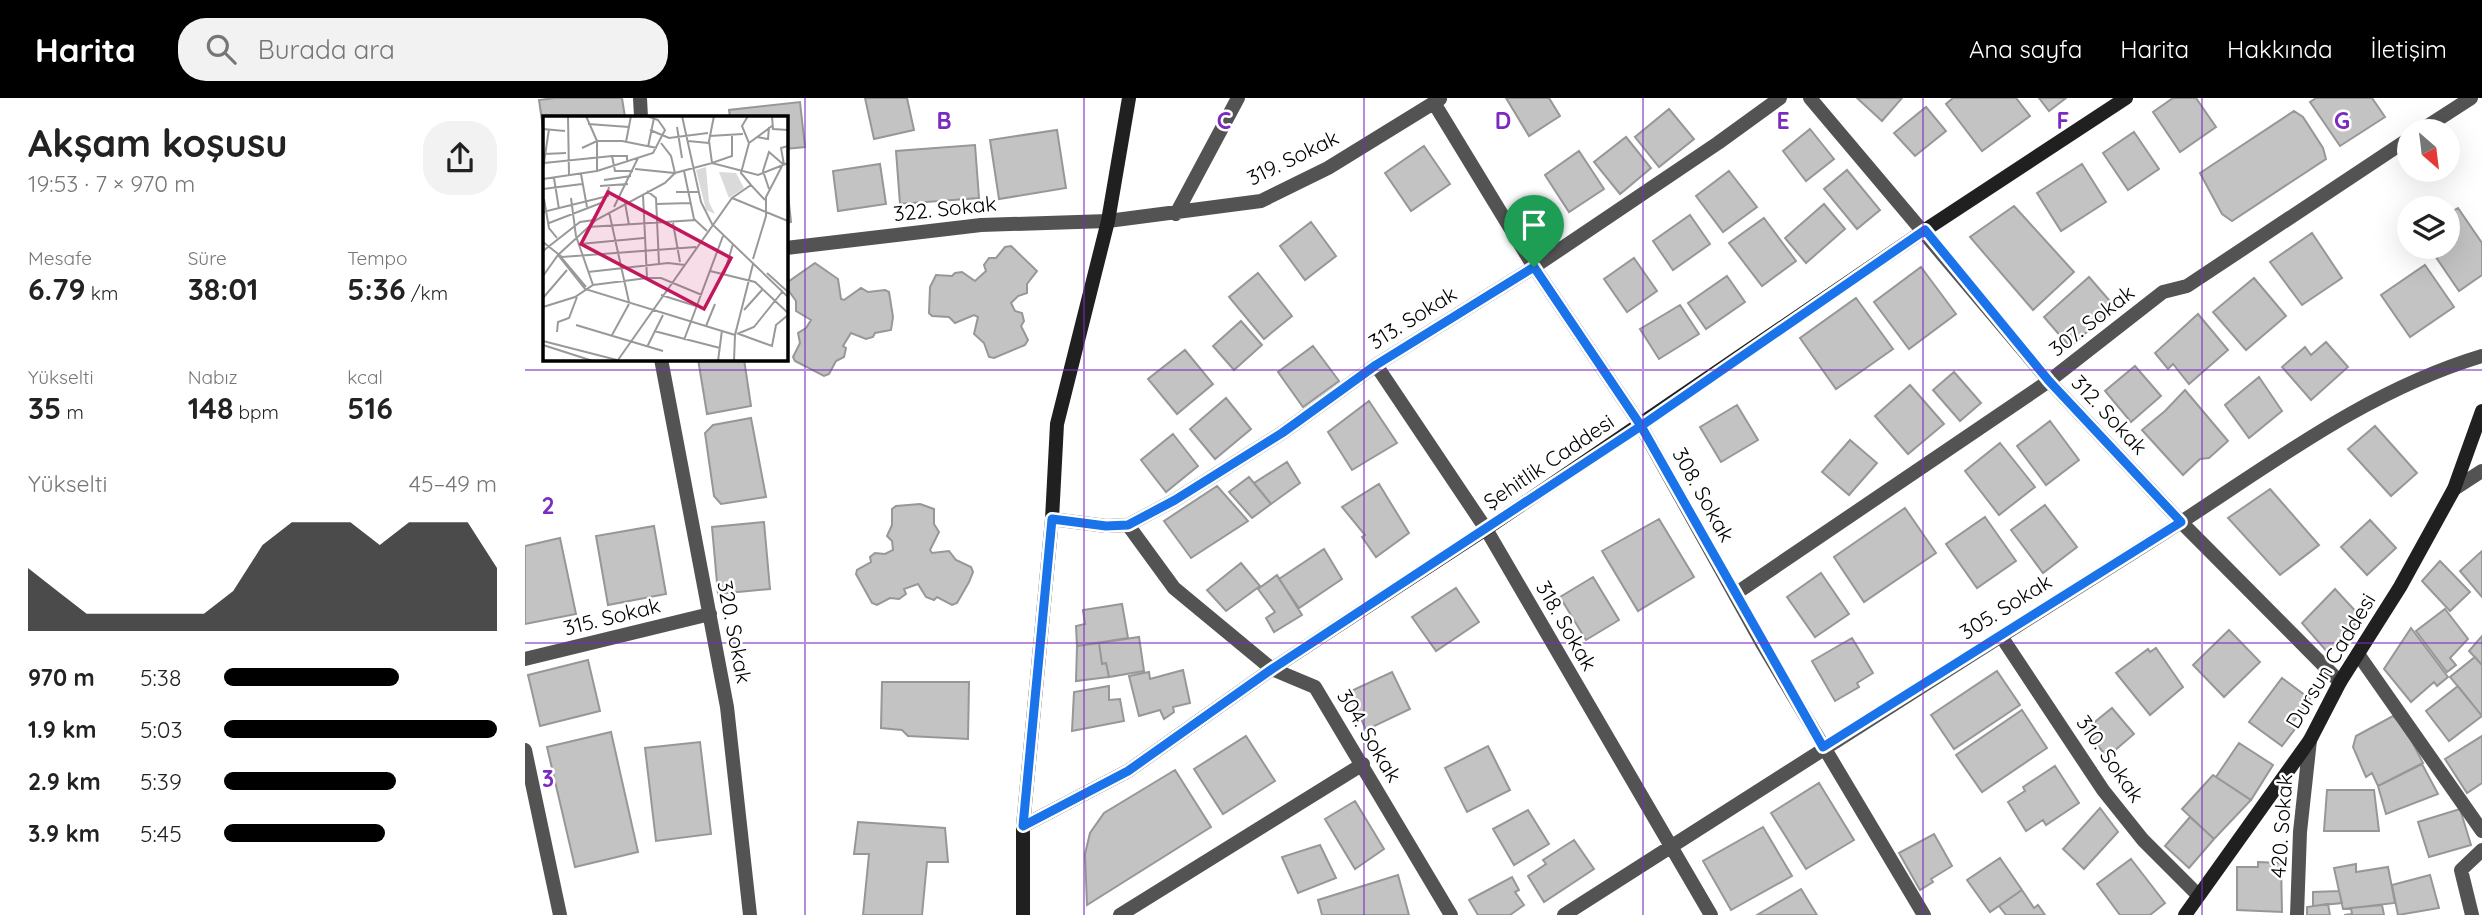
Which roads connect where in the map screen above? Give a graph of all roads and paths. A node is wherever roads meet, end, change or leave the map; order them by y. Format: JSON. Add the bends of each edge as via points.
{"nodes":[{"id":1,"x":640,"y":98,"type":"edge"},
{"id":2,"x":1129,"y":98,"type":"edge"},
{"id":3,"x":1238,"y":98,"type":"edge"},
{"id":4,"x":1780,"y":98,"type":"edge"},
{"id":5,"x":1810,"y":98,"type":"edge"},
{"id":6,"x":2126,"y":98,"type":"edge"},
{"id":7,"x":2471,"y":98,"type":"edge"},
{"id":8,"x":1437,"y":101,"type":"edge"},
{"id":9,"x":641,"y":116,"type":"edge"},
{"id":10,"x":2439,"y":119,"type":"edge"},
{"id":11,"x":2397,"y":147,"type":"edge"},
{"id":12,"x":1176,"y":214,"type":"junction"},
{"id":13,"x":1108,"y":222,"type":"junction"},
{"id":14,"x":1925,"y":230,"type":"junction"},
{"id":15,"x":787,"y":248,"type":"edge"},
{"id":16,"x":1534,"y":267,"type":"junction"},
{"id":17,"x":2482,"y":356,"type":"edge"},
{"id":18,"x":661,"y":360,"type":"edge"},
{"id":19,"x":1376,"y":365,"type":"junction"},
{"id":20,"x":2049,"y":381,"type":"junction"},
{"id":21,"x":2482,"y":411,"type":"edge"},
{"id":22,"x":1641,"y":426,"type":"junction"},
{"id":23,"x":2482,"y":471,"type":"edge"},
{"id":24,"x":2454,"y":489,"type":"junction"},
{"id":25,"x":1052,"y":519,"type":"junction"},
{"id":26,"x":2181,"y":522,"type":"junction"},
{"id":27,"x":1128,"y":525,"type":"junction"},
{"id":28,"x":1486,"y":529,"type":"junction"},
{"id":29,"x":1735,"y":594,"type":"junction"},
{"id":30,"x":710,"y":614,"type":"junction"},
{"id":31,"x":2001,"y":636,"type":"junction"},
{"id":32,"x":2358,"y":654,"type":"junction"},
{"id":33,"x":525,"y":659,"type":"edge"},
{"id":34,"x":1272,"y":669,"type":"junction"},
{"id":35,"x":2340,"y":682,"type":"junction"},
{"id":36,"x":2310,"y":740,"type":"junction"},
{"id":37,"x":1823,"y":747,"type":"junction"},
{"id":38,"x":525,"y":750,"type":"edge"},
{"id":39,"x":1363,"y":764,"type":"junction"},
{"id":40,"x":1023,"y":826,"type":"junction"},
{"id":41,"x":2482,"y":831,"type":"edge"},
{"id":42,"x":1671,"y":847,"type":"junction"},
{"id":43,"x":2482,"y":850,"type":"edge"},
{"id":44,"x":2198,"y":895,"type":"junction"},
{"id":45,"x":560,"y":915,"type":"edge"},
{"id":46,"x":750,"y":915,"type":"edge"},
{"id":47,"x":1023,"y":915,"type":"edge"},
{"id":48,"x":1120,"y":915,"type":"edge"},
{"id":49,"x":1451,"y":915,"type":"edge"},
{"id":50,"x":1564,"y":915,"type":"edge"},
{"id":51,"x":1711,"y":915,"type":"edge"},
{"id":52,"x":1924,"y":915,"type":"edge"},
{"id":53,"x":2185,"y":915,"type":"edge"},
{"id":54,"x":2297,"y":915,"type":"edge"},
{"id":55,"x":2472,"y":915,"type":"edge"}],
"edges":[{"from":1,"to":9,"type":"street"},
{"from":2,"to":13,"type":"street"},
{"from":3,"to":12,"type":"street"},
{"from":4,"to":16,"type":"street","name":"313. Sokak"},
{"from":5,"to":14,"type":"street","name":"312. Sokak"},
{"from":6,"to":14,"type":"street","name":"Şehitlik Caddesi"},
{"from":7,"to":10,"type":"street"},
{"from":8,"to":12,"type":"street","name":"319. Sokak","via":[[1328,168],[1261,201]]},
{"from":8,"to":16,"type":"street","name":"308. Sokak"},
{"from":11,"to":20,"type":"street","name":"307. Sokak","via":[[2187,286],[2163,292]]},
{"from":12,"to":13,"type":"street","name":"319. Sokak"},
{"from":13,"to":15,"type":"street","name":"322. Sokak","via":[[981,225]]},
{"from":13,"to":25,"type":"street","via":[[1057,424]]},
{"from":14,"to":20,"type":"street","name":"312. Sokak"},
{"from":14,"to":22,"type":"street","name":"Şehitlik Caddesi"},
{"from":16,"to":19,"type":"street","name":"313. Sokak"},
{"from":16,"to":22,"type":"street","name":"308. Sokak"},
{"from":17,"to":26,"type":"street","name":"305. Sokak","via":[[2432,371],[2316,432]]},
{"from":18,"to":30,"type":"street","name":"320. Sokak"},
{"from":19,"to":27,"type":"street","name":"313. Sokak","via":[[1282,433]]},
{"from":19,"to":28,"type":"street","name":"318. Sokak"},
{"from":20,"to":26,"type":"street","name":"312. Sokak"},
{"from":20,"to":29,"type":"street","name":"307. Sokak"},
{"from":21,"to":24,"type":"street","name":"Dursun Caddesi"},
{"from":22,"to":28,"type":"street","name":"Şehitlik Caddesi"},
{"from":22,"to":29,"type":"street","name":"308. Sokak"},
{"from":23,"to":24,"type":"street"},
{"from":24,"to":32,"type":"street","name":"Dursun Caddesi"},
{"from":25,"to":27,"type":"street","name":"313. Sokak"},
{"from":25,"to":40,"type":"street"},
{"from":26,"to":31,"type":"street","name":"305. Sokak"},
{"from":26,"to":35,"type":"street","name":"312. Sokak"},
{"from":27,"to":34,"type":"street","name":"304. Sokak","via":[[1174,588]]},
{"from":28,"to":34,"type":"street","name":"Şehitlik Caddesi"},
{"from":28,"to":42,"type":"street","name":"318. Sokak"},
{"from":29,"to":37,"type":"street","name":"308. Sokak"},
{"from":30,"to":33,"type":"street","name":"315. Sokak"},
{"from":30,"to":46,"type":"street","name":"320. Sokak","via":[[727,707]]},
{"from":31,"to":37,"type":"street","name":"305. Sokak"},
{"from":31,"to":44,"type":"street","name":"310. Sokak","via":[[2103,790],[2143,840]]},
{"from":32,"to":35,"type":"street","name":"Dursun Caddesi"},
{"from":32,"to":41,"type":"street"},
{"from":34,"to":39,"type":"street","name":"304. Sokak","via":[[1315,687]]},
{"from":34,"to":40,"type":"street","name":"Şehitlik Caddesi","via":[[1128,771]]},
{"from":35,"to":36,"type":"street","name":"Dursun Caddesi"},
{"from":36,"to":44,"type":"street","name":"Dursun Caddesi"},
{"from":36,"to":54,"type":"street","name":"420. Sokak"},
{"from":37,"to":42,"type":"street","name":"305. Sokak"},
{"from":37,"to":52,"type":"street","name":"308. Sokak"},
{"from":38,"to":45,"type":"street"},
{"from":39,"to":48,"type":"street"},
{"from":39,"to":49,"type":"street","name":"304. Sokak"},
{"from":40,"to":47,"type":"street"},
{"from":42,"to":50,"type":"street","name":"305. Sokak"},
{"from":42,"to":51,"type":"street","name":"318. Sokak"},
{"from":43,"to":55,"type":"street","via":[[2461,870]]},
{"from":44,"to":53,"type":"street","name":"Dursun Caddesi"}]}
